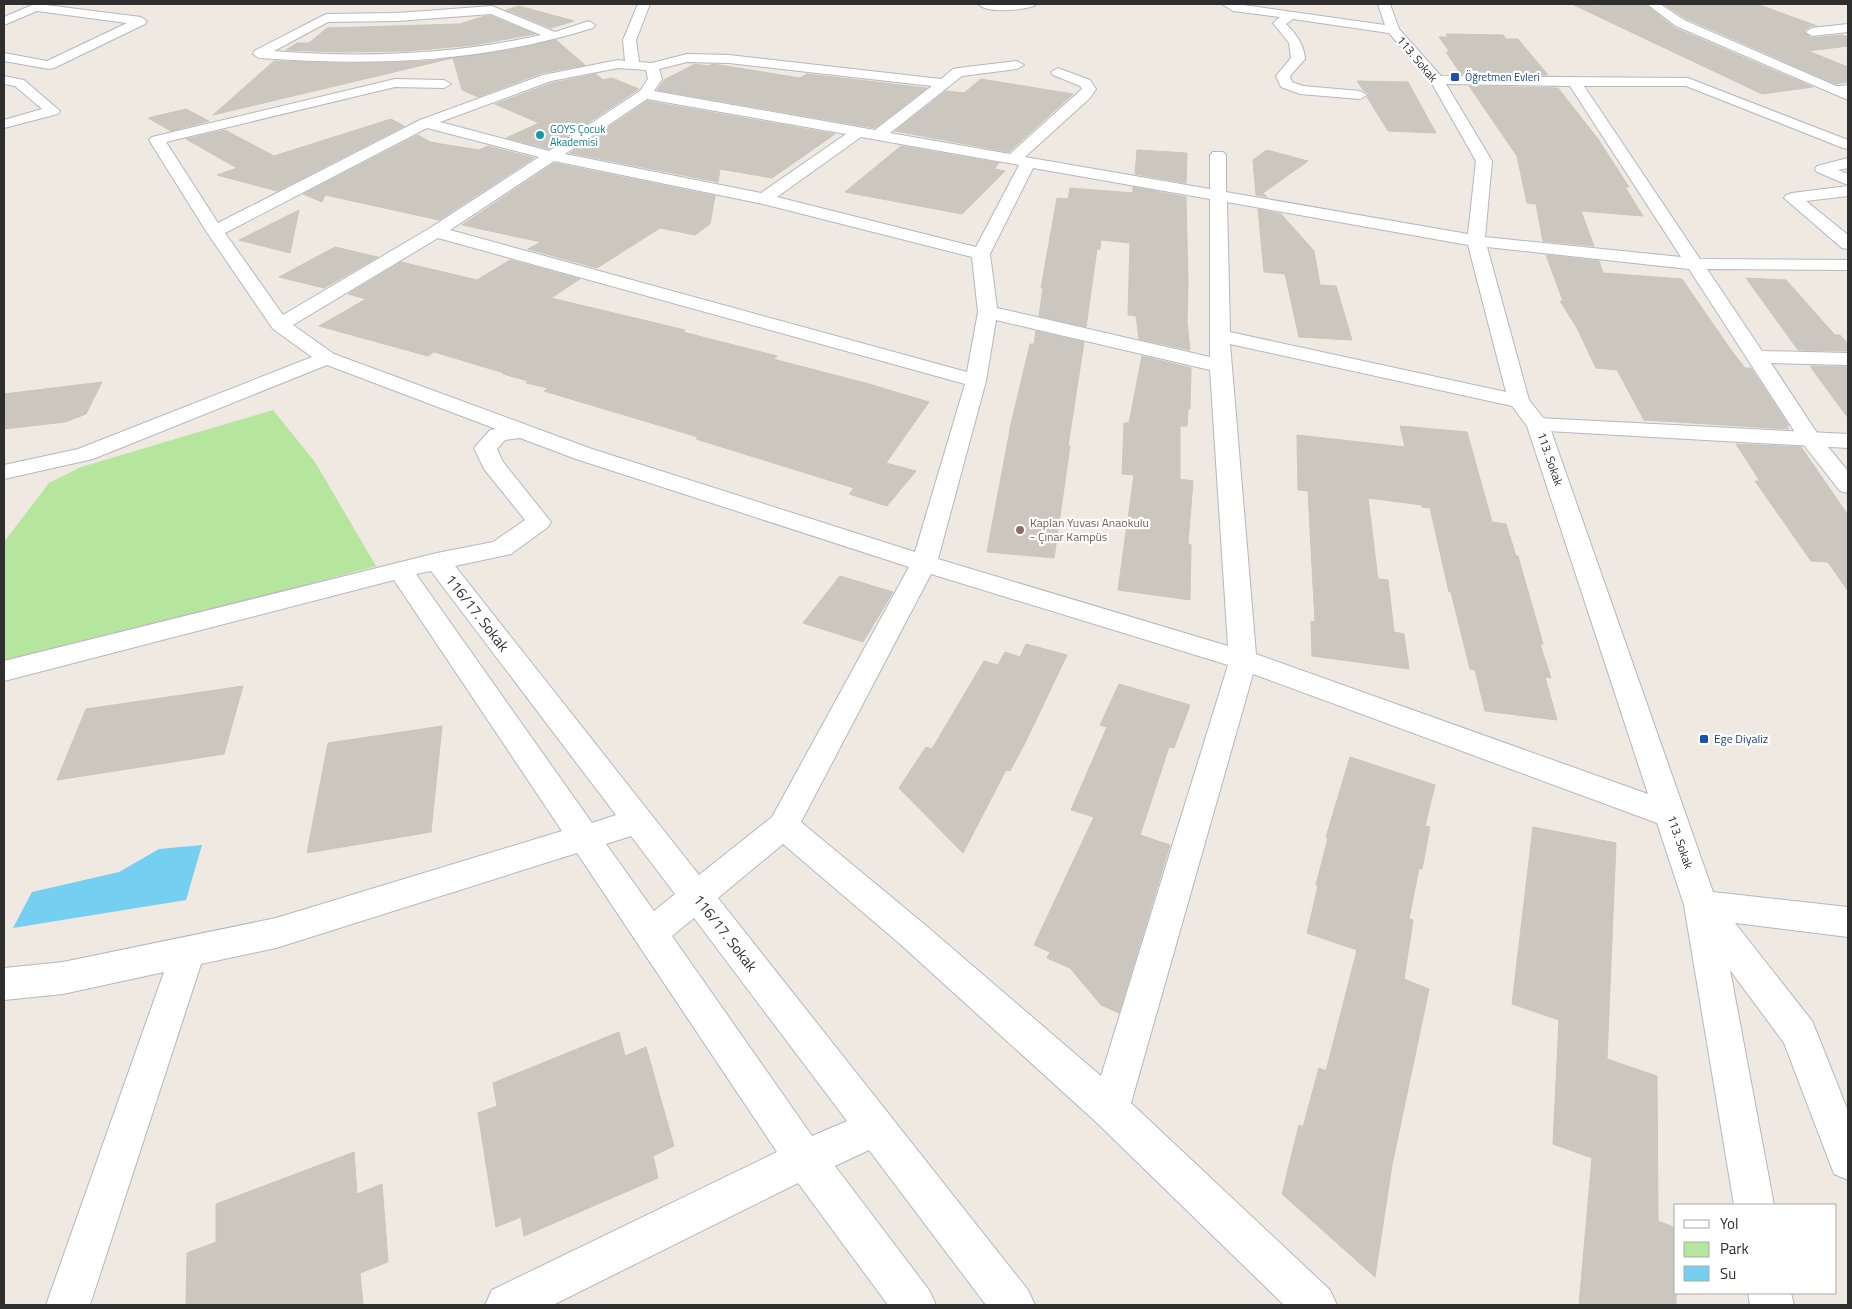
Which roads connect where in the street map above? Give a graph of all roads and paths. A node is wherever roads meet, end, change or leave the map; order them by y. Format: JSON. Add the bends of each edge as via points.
{"nodes":[{"id":1,"x":644,"y":4,"type":"edge"},
{"id":2,"x":984,"y":4,"type":"edge"},
{"id":3,"x":1030,"y":4,"type":"edge"},
{"id":4,"x":1228,"y":4,"type":"edge"},
{"id":5,"x":1384,"y":4,"type":"edge"},
{"id":6,"x":1653,"y":4,"type":"edge"},
{"id":7,"x":495,"y":7,"type":"edge"},
{"id":8,"x":1290,"y":16,"type":"junction"},
{"id":9,"x":4,"y":21,"type":"edge"},
{"id":10,"x":589,"y":25,"type":"dead end"},
{"id":11,"x":1848,"y":28,"type":"edge"},
{"id":12,"x":1393,"y":30,"type":"junction"},
{"id":13,"x":1812,"y":32,"type":"dead end"},
{"id":14,"x":554,"y":36,"type":"junction"},
{"id":15,"x":4,"y":57,"type":"edge"},
{"id":16,"x":406,"y":57,"type":"junction"},
{"id":17,"x":633,"y":64,"type":"junction"},
{"id":18,"x":1017,"y":65,"type":"dead end"},
{"id":19,"x":652,"y":67,"type":"junction"},
{"id":20,"x":1058,"y":72,"type":"dead end"},
{"id":21,"x":4,"y":80,"type":"edge"},
{"id":22,"x":1437,"y":80,"type":"junction"},
{"id":23,"x":1574,"y":82,"type":"junction"},
{"id":24,"x":395,"y":83,"type":"junction"},
{"id":25,"x":944,"y":83,"type":"junction"},
{"id":26,"x":444,"y":84,"type":"dead end"},
{"id":27,"x":1842,"y":90,"type":"edge"},
{"id":28,"x":645,"y":94,"type":"junction"},
{"id":29,"x":1360,"y":95,"type":"dead end"},
{"id":30,"x":1848,"y":96,"type":"edge"},
{"id":31,"x":425,"y":123,"type":"junction"},
{"id":32,"x":4,"y":124,"type":"edge"},
{"id":33,"x":857,"y":133,"type":"junction"},
{"id":34,"x":878,"y":135,"type":"junction"},
{"id":35,"x":1848,"y":145,"type":"edge"},
{"id":36,"x":1218,"y":155,"type":"dead end"},
{"id":37,"x":552,"y":156,"type":"junction"},
{"id":38,"x":1021,"y":161,"type":"junction"},
{"id":39,"x":1848,"y":163,"type":"edge"},
{"id":40,"x":1848,"y":180,"type":"edge"},
{"id":41,"x":1848,"y":191,"type":"edge"},
{"id":42,"x":1217,"y":196,"type":"junction"},
{"id":43,"x":764,"y":199,"type":"junction"},
{"id":44,"x":215,"y":231,"type":"junction"},
{"id":45,"x":436,"y":232,"type":"junction"},
{"id":46,"x":1476,"y":241,"type":"junction"},
{"id":47,"x":1848,"y":244,"type":"edge"},
{"id":48,"x":981,"y":254,"type":"junction"},
{"id":49,"x":1695,"y":264,"type":"junction"},
{"id":50,"x":1848,"y":265,"type":"edge"},
{"id":51,"x":988,"y":312,"type":"junction"},
{"id":52,"x":280,"y":325,"type":"junction"},
{"id":53,"x":1219,"y":336,"type":"junction"},
{"id":54,"x":327,"y":358,"type":"junction"},
{"id":55,"x":1756,"y":358,"type":"junction"},
{"id":56,"x":1848,"y":359,"type":"edge"},
{"id":57,"x":1220,"y":366,"type":"junction"},
{"id":58,"x":976,"y":381,"type":"junction"},
{"id":59,"x":1519,"y":401,"type":"junction"},
{"id":60,"x":1538,"y":425,"type":"junction"},
{"id":61,"x":521,"y":431,"type":"junction"},
{"id":62,"x":1811,"y":440,"type":"junction"},
{"id":63,"x":1848,"y":441,"type":"edge"},
{"id":64,"x":4,"y":472,"type":"edge"},
{"id":65,"x":1848,"y":486,"type":"edge"},
{"id":66,"x":437,"y":561,"type":"junction"},
{"id":67,"x":924,"y":563,"type":"junction"},
{"id":68,"x":401,"y":571,"type":"junction"},
{"id":69,"x":1243,"y":660,"type":"junction"},
{"id":70,"x":4,"y":671,"type":"edge"},
{"id":71,"x":1671,"y":815,"type":"junction"},
{"id":72,"x":638,"y":821,"type":"junction"},
{"id":73,"x":783,"y":826,"type":"junction"},
{"id":74,"x":583,"y":837,"type":"junction"},
{"id":75,"x":697,"y":898,"type":"junction"},
{"id":76,"x":1700,"y":905,"type":"junction"},
{"id":77,"x":1848,"y":922,"type":"edge"},
{"id":78,"x":650,"y":934,"type":"junction"},
{"id":79,"x":188,"y":952,"type":"junction"},
{"id":80,"x":4,"y":984,"type":"edge"},
{"id":81,"x":1110,"y":1109,"type":"junction"},
{"id":82,"x":875,"y":1128,"type":"junction"},
{"id":83,"x":804,"y":1159,"type":"junction"},
{"id":84,"x":1848,"y":1160,"type":"edge"},
{"id":85,"x":1754,"y":1204,"type":"edge"},
{"id":86,"x":68,"y":1305,"type":"edge"},
{"id":87,"x":507,"y":1305,"type":"edge"},
{"id":88,"x":914,"y":1305,"type":"edge"},
{"id":89,"x":1013,"y":1305,"type":"edge"},
{"id":90,"x":1316,"y":1305,"type":"edge"}],
"edges":[{"from":1,"to":17,"type":"street","via":[[628,42]]},
{"from":2,"to":3,"type":"street","via":[[1012,7]]},
{"from":4,"to":8,"type":"street"},
{"from":5,"to":12,"type":"street","name":"113. Sokak"},
{"from":6,"to":27,"type":"street","via":[[1680,23]]},
{"from":7,"to":14,"type":"street"},
{"from":7,"to":16,"type":"street","via":[[397,17],[326,18],[259,54],[302,58]]},
{"from":8,"to":12,"type":"street"},
{"from":8,"to":29,"type":"street","via":[[1279,23],[1299,49],[1298,60],[1283,76],[1286,84],[1300,90]]},
{"from":9,"to":15,"type":"street","via":[[36,7],[141,21],[49,65]]},
{"from":10,"to":14,"type":"street"},
{"from":11,"to":13,"type":"street"},
{"from":12,"to":22,"type":"street","name":"113. Sokak"},
{"from":14,"to":16,"type":"street","via":[[481,51]]},
{"from":16,"to":24,"type":"street"},
{"from":17,"to":19,"type":"street"},
{"from":17,"to":31,"type":"street","via":[[548,78]]},
{"from":18,"to":25,"type":"street","via":[[958,72]]},
{"from":19,"to":25,"type":"street","via":[[687,58],[729,59]]},
{"from":19,"to":28,"type":"street","via":[[655,79]]},
{"from":20,"to":38,"type":"street","via":[[1085,83],[1089,89]]},
{"from":21,"to":32,"type":"street","via":[[19,83],[53,111]]},
{"from":22,"to":23,"type":"street"},
{"from":22,"to":46,"type":"street","name":"113. Sokak","via":[[1484,162]]},
{"from":23,"to":35,"type":"street","via":[[1688,82]]},
{"from":23,"to":49,"type":"street"},
{"from":24,"to":26,"type":"street"},
{"from":24,"to":44,"type":"street","via":[[157,140]]},
{"from":25,"to":34,"type":"street"},
{"from":27,"to":30,"type":"street"},
{"from":28,"to":33,"type":"street"},
{"from":28,"to":37,"type":"street"},
{"from":31,"to":37,"type":"street"},
{"from":31,"to":44,"type":"street"},
{"from":33,"to":34,"type":"street"},
{"from":33,"to":43,"type":"street"},
{"from":34,"to":38,"type":"street"},
{"from":36,"to":42,"type":"street"},
{"from":37,"to":43,"type":"street"},
{"from":37,"to":45,"type":"street"},
{"from":38,"to":42,"type":"street"},
{"from":38,"to":48,"type":"street"},
{"from":39,"to":40,"type":"street","via":[[1823,169]]},
{"from":41,"to":47,"type":"street","via":[[1792,198]]},
{"from":42,"to":46,"type":"street"},
{"from":42,"to":53,"type":"street"},
{"from":43,"to":48,"type":"street"},
{"from":44,"to":52,"type":"street"},
{"from":45,"to":52,"type":"street"},
{"from":45,"to":58,"type":"street"},
{"from":46,"to":49,"type":"street"},
{"from":46,"to":59,"type":"street","name":"113. Sokak"},
{"from":48,"to":51,"type":"street"},
{"from":49,"to":50,"type":"street"},
{"from":49,"to":55,"type":"street"},
{"from":51,"to":57,"type":"street"},
{"from":51,"to":58,"type":"street"},
{"from":52,"to":54,"type":"street"},
{"from":53,"to":57,"type":"street"},
{"from":53,"to":59,"type":"street"},
{"from":54,"to":61,"type":"street"},
{"from":54,"to":64,"type":"street","via":[[85,454]]},
{"from":55,"to":56,"type":"street"},
{"from":55,"to":62,"type":"street"},
{"from":57,"to":69,"type":"street"},
{"from":58,"to":67,"type":"street"},
{"from":59,"to":60,"type":"street","name":"113. Sokak"},
{"from":60,"to":62,"type":"street"},
{"from":60,"to":71,"type":"street","name":"113. Sokak"},
{"from":61,"to":66,"type":"street","via":[[498,435],[485,448],[492,464],[539,522],[502,548]]},
{"from":61,"to":67,"type":"street"},
{"from":62,"to":63,"type":"street"},
{"from":62,"to":65,"type":"street"},
{"from":66,"to":68,"type":"street"},
{"from":66,"to":72,"type":"street","name":"116/17. Sokak"},
{"from":67,"to":69,"type":"street"},
{"from":67,"to":73,"type":"street"},
{"from":68,"to":70,"type":"street"},
{"from":68,"to":74,"type":"street"},
{"from":69,"to":71,"type":"street"},
{"from":69,"to":81,"type":"street"},
{"from":71,"to":76,"type":"street","name":"113. Sokak"},
{"from":72,"to":74,"type":"street"},
{"from":72,"to":75,"type":"street","name":"116/17. Sokak"},
{"from":73,"to":75,"type":"street"},
{"from":73,"to":81,"type":"street","via":[[912,934]]},
{"from":74,"to":78,"type":"street"},
{"from":74,"to":79,"type":"street","via":[[276,933]]},
{"from":75,"to":78,"type":"street"},
{"from":75,"to":82,"type":"street","name":"116/17. Sokak"},
{"from":76,"to":77,"type":"street"},
{"from":76,"to":84,"type":"street","name":"113. Sokak","via":[[1799,1033]]},
{"from":76,"to":85,"type":"street","name":"113. Sokak"},
{"from":78,"to":83,"type":"street"},
{"from":79,"to":80,"type":"street","via":[[63,978]]},
{"from":79,"to":86,"type":"street"},
{"from":81,"to":90,"type":"street"},
{"from":82,"to":83,"type":"street"},
{"from":82,"to":89,"type":"street","name":"116/17. Sokak"},
{"from":83,"to":87,"type":"street"},
{"from":83,"to":88,"type":"street"}]}
